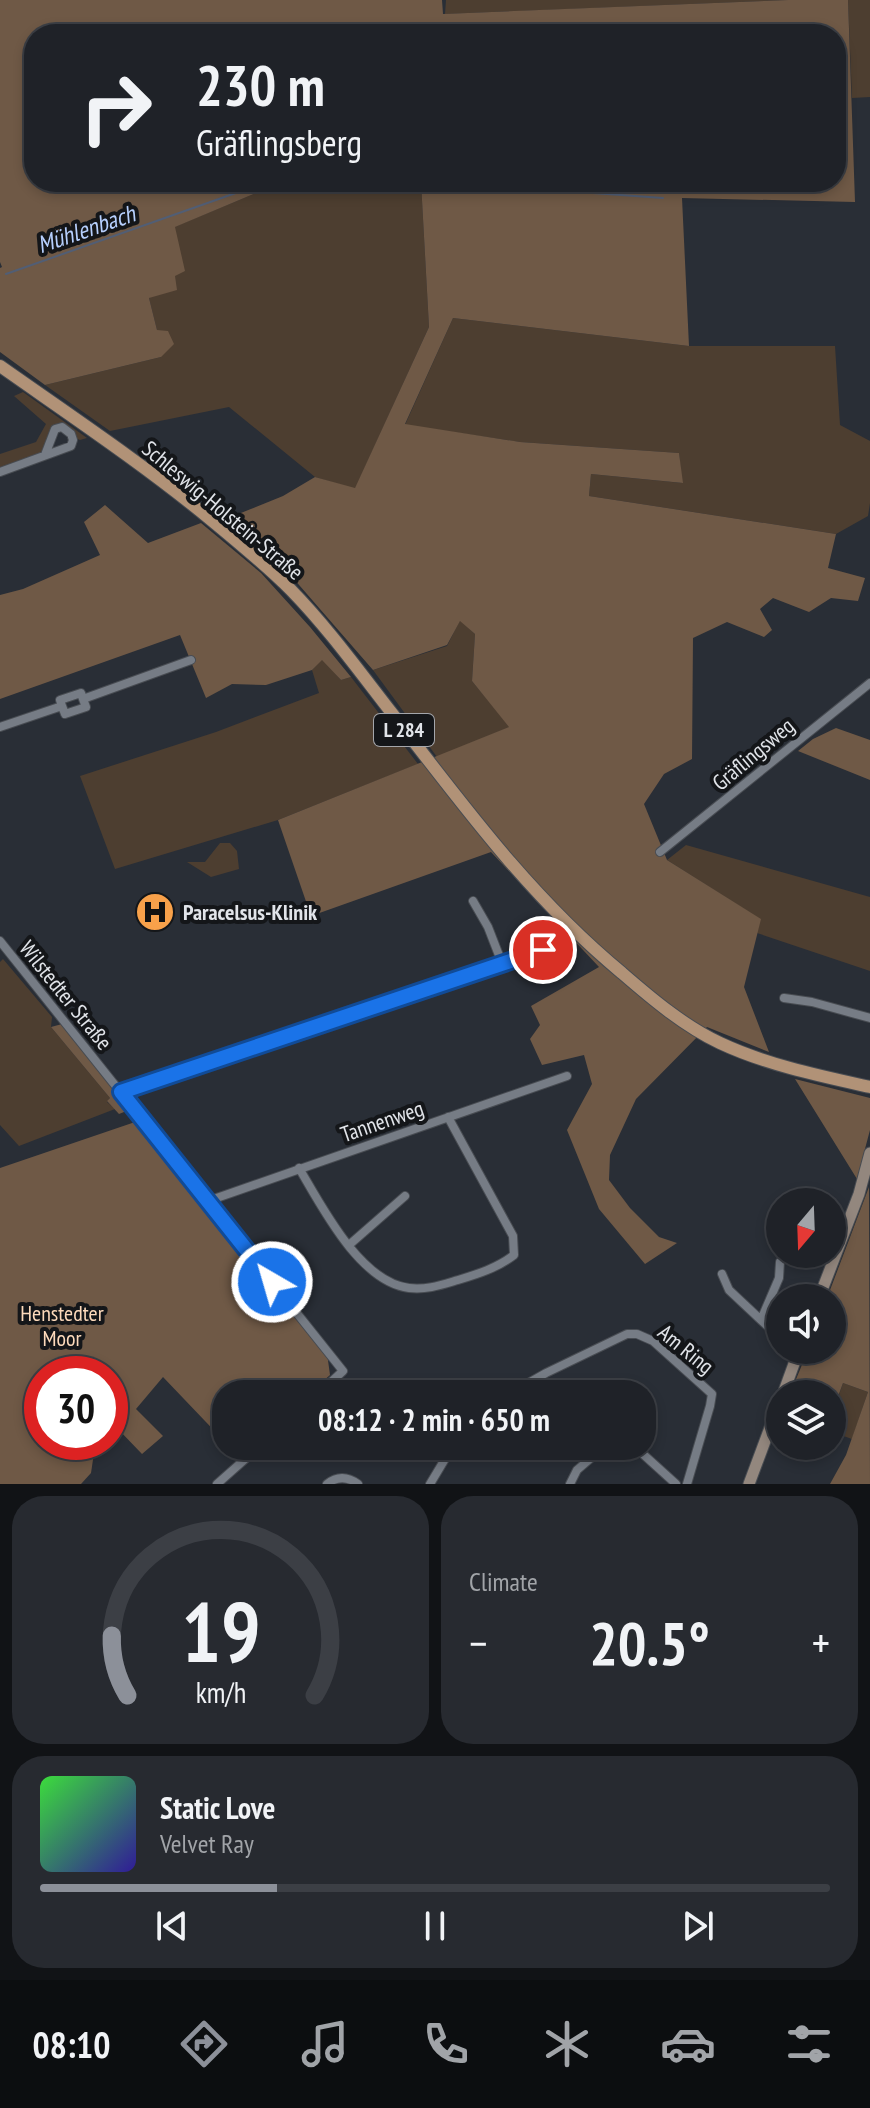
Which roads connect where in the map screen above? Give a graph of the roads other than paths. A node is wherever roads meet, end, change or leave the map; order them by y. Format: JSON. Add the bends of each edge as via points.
{"nodes":[{"id":1,"x":0,"y":366,"type":"edge"},
{"id":2,"x":45,"y":455,"type":"dead end"},
{"id":3,"x":0,"y":472,"type":"edge"},
{"id":4,"x":191,"y":660,"type":"dead end"},
{"id":5,"x":870,"y":683,"type":"edge"},
{"id":6,"x":83,"y":699,"type":"junction"},
{"id":7,"x":62,"y":706,"type":"junction"},
{"id":8,"x":0,"y":727,"type":"edge"},
{"id":9,"x":660,"y":852,"type":"dead end"},
{"id":10,"x":473,"y":901,"type":"dead end"},
{"id":11,"x":0,"y":941,"type":"edge"},
{"id":12,"x":543,"y":950,"type":"dead end"},
{"id":13,"x":502,"y":963,"type":"junction"},
{"id":14,"x":784,"y":998,"type":"dead end"},
{"id":15,"x":870,"y":1018,"type":"edge"},
{"id":16,"x":567,"y":1076,"type":"dead end"},
{"id":17,"x":870,"y":1087,"type":"edge"},
{"id":18,"x":121,"y":1092,"type":"junction"},
{"id":19,"x":448,"y":1117,"type":"junction"},
{"id":20,"x":870,"y":1153,"type":"edge"},
{"id":21,"x":299,"y":1168,"type":"junction"},
{"id":22,"x":405,"y":1196,"type":"dead end"},
{"id":23,"x":208,"y":1201,"type":"junction"},
{"id":24,"x":349,"y":1245,"type":"junction"},
{"id":25,"x":780,"y":1268,"type":"edge"},
{"id":26,"x":722,"y":1274,"type":"dead end"},
{"id":27,"x":824,"y":1284,"type":"edge"},
{"id":28,"x":761,"y":1320,"type":"junction"},
{"id":29,"x":766,"y":1325,"type":"edge"},
{"id":30,"x":333,"y":1380,"type":"edge"},
{"id":31,"x":534,"y":1380,"type":"edge"},
{"id":32,"x":766,"y":1438,"type":"edge"},
{"id":33,"x":244,"y":1460,"type":"edge"},
{"id":34,"x":444,"y":1460,"type":"edge"},
{"id":35,"x":589,"y":1460,"type":"edge"},
{"id":36,"x":649,"y":1460,"type":"edge"},
{"id":37,"x":217,"y":1484,"type":"edge"},
{"id":38,"x":327,"y":1484,"type":"edge"},
{"id":39,"x":358,"y":1484,"type":"edge"},
{"id":40,"x":430,"y":1484,"type":"edge"},
{"id":41,"x":570,"y":1484,"type":"edge"},
{"id":42,"x":676,"y":1484,"type":"edge"},
{"id":43,"x":687,"y":1484,"type":"edge"},
{"id":44,"x":749,"y":1484,"type":"edge"}],
"edges":[{"from":1,"to":17,"type":"main road","name":"Schleswig-Holstein-Straße","number":"L 284","via":[[183,497],[274,573],[323,626],[526,883],[655,1001],[696,1030],[752,1056]]},
{"from":2,"to":3,"type":"street"},
{"from":4,"to":6,"type":"street"},
{"from":5,"to":9,"type":"street","name":"Gräflingsweg"},
{"from":6,"to":7,"type":"street","via":[[81,693],[60,700]]},
{"from":6,"to":7,"type":"street","via":[[86,707],[65,714]]},
{"from":7,"to":8,"type":"street"},
{"from":10,"to":13,"type":"street"},
{"from":11,"to":18,"type":"street","name":"Wilstedter Straße"},
{"from":12,"to":13,"type":"street"},
{"from":13,"to":18,"type":"street"},
{"from":14,"to":15,"type":"street"},
{"from":16,"to":19,"type":"street","name":"Tannenweg"},
{"from":18,"to":23,"type":"street","name":"Wilstedter Straße"},
{"from":19,"to":21,"type":"street","name":"Tannenweg"},
{"from":19,"to":24,"type":"street","via":[[513,1236],[514,1255],[466,1278],[411,1288],[370,1269]]},
{"from":20,"to":27,"type":"street"},
{"from":21,"to":23,"type":"street","name":"Tannenweg"},
{"from":21,"to":24,"type":"street"},
{"from":22,"to":24,"type":"street"},
{"from":23,"to":30,"type":"street","name":"Wilstedter Straße","via":[[343,1371]]},
{"from":25,"to":28,"type":"street"},
{"from":26,"to":28,"type":"street","via":[[729,1290]]},
{"from":28,"to":29,"type":"street"},
{"from":31,"to":43,"type":"street","name":"Am Ring","via":[[627,1334],[644,1336],[712,1394]]},
{"from":32,"to":44,"type":"street"},
{"from":33,"to":37,"type":"street"},
{"from":34,"to":40,"type":"street"},
{"from":35,"to":41,"type":"street"},
{"from":36,"to":42,"type":"street"},
{"from":38,"to":39,"type":"street","via":[[348,1478]]}]}
